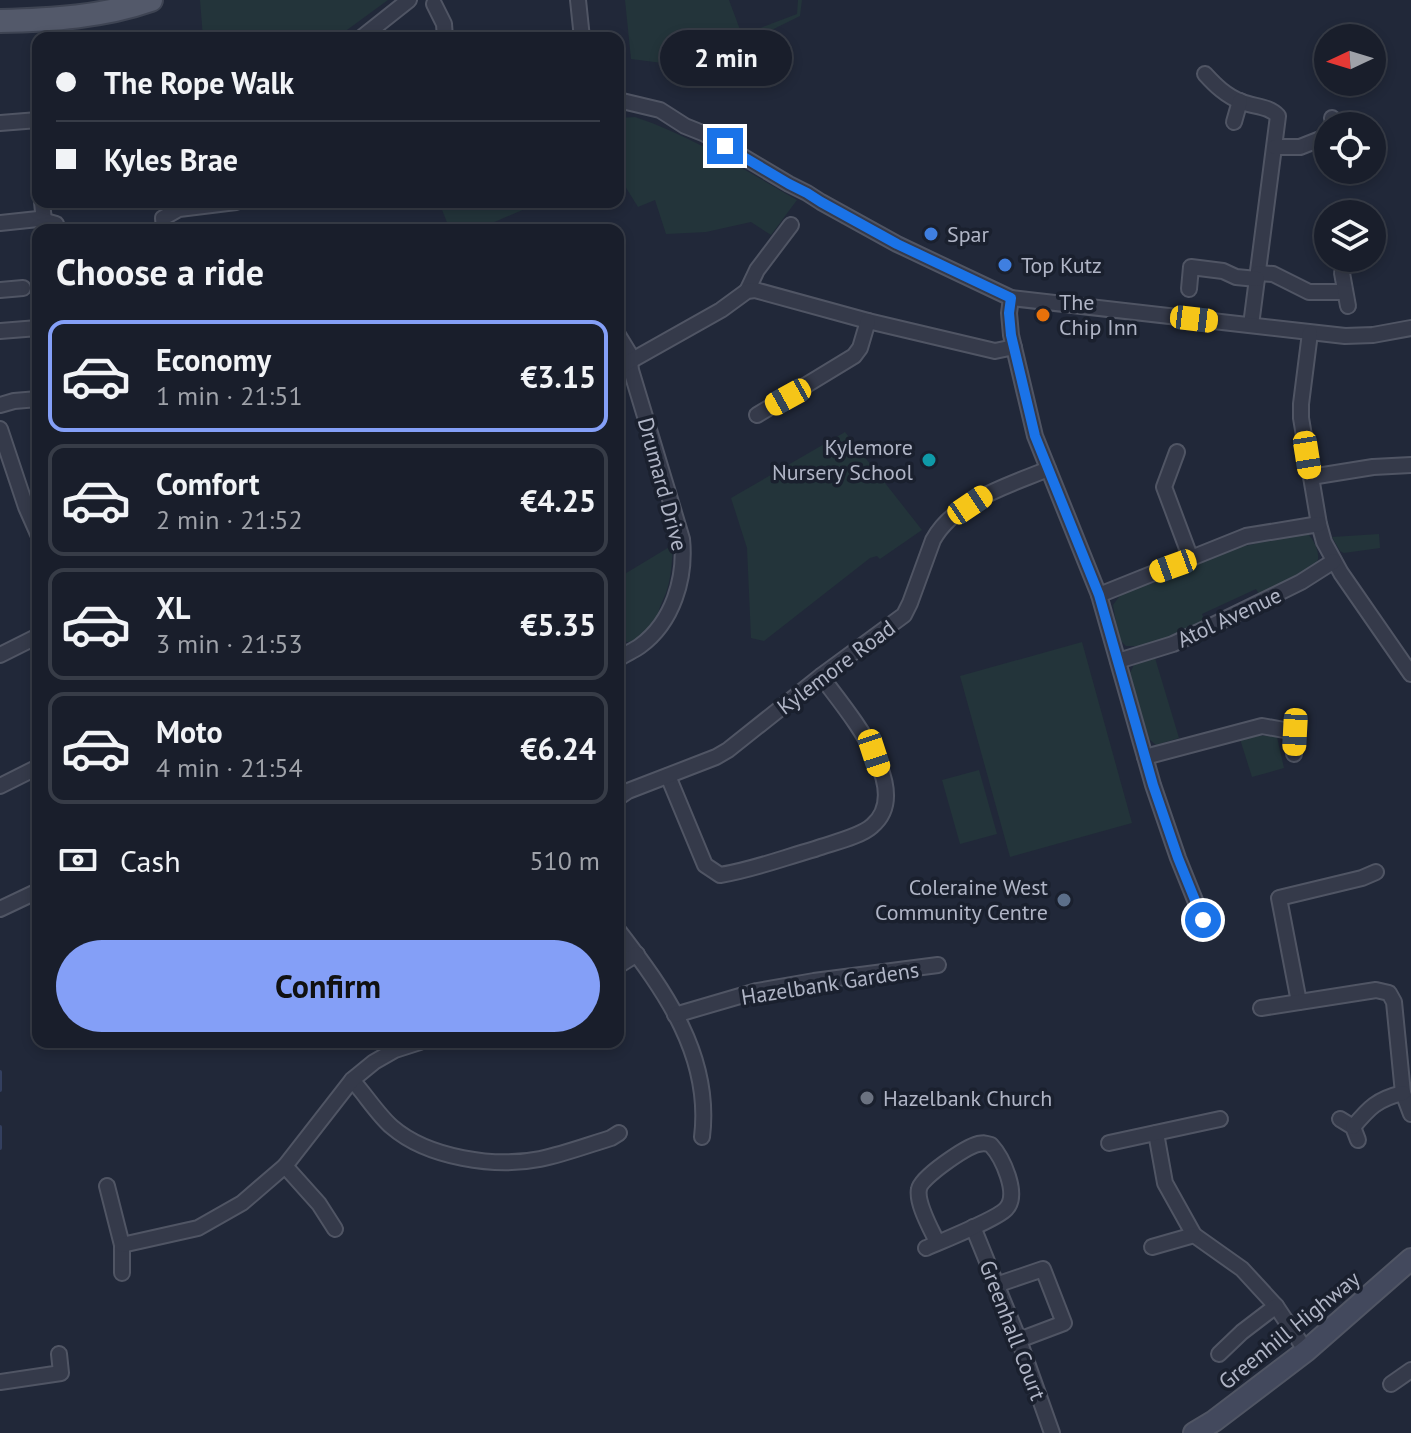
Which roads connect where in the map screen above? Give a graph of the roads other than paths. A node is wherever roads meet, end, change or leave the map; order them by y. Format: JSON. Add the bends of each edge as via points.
{"nodes":[{"id":1,"x":151,"y":0,"type":"edge"},
{"id":2,"x":409,"y":0,"type":"edge"},
{"id":3,"x":578,"y":0,"type":"edge"},
{"id":4,"x":434,"y":4,"type":"dead end"},
{"id":5,"x":0,"y":21,"type":"edge"},
{"id":6,"x":370,"y":32,"type":"edge"},
{"id":7,"x":445,"y":32,"type":"edge"},
{"id":8,"x":581,"y":32,"type":"edge"},
{"id":9,"x":1205,"y":74,"type":"dead end"},
{"id":10,"x":624,"y":101,"type":"edge"},
{"id":11,"x":1240,"y":101,"type":"junction"},
{"id":12,"x":32,"y":120,"type":"edge"},
{"id":13,"x":1234,"y":122,"type":"dead end"},
{"id":14,"x":0,"y":123,"type":"edge"},
{"id":15,"x":1314,"y":142,"type":"edge"},
{"id":16,"x":1275,"y":147,"type":"junction"},
{"id":17,"x":185,"y":208,"type":"edge"},
{"id":18,"x":0,"y":223,"type":"edge"},
{"id":19,"x":46,"y":224,"type":"edge"},
{"id":20,"x":164,"y":224,"type":"edge"},
{"id":21,"x":791,"y":225,"type":"dead end"},
{"id":22,"x":1342,"y":273,"type":"dead end"},
{"id":23,"x":1257,"y":276,"type":"junction"},
{"id":24,"x":23,"y":288,"type":"dead end"},
{"id":25,"x":1189,"y":289,"type":"dead end"},
{"id":26,"x":0,"y":290,"type":"edge"},
{"id":27,"x":747,"y":291,"type":"junction"},
{"id":28,"x":1011,"y":298,"type":"junction"},
{"id":29,"x":868,"y":321,"type":"junction"},
{"id":30,"x":1251,"y":325,"type":"junction"},
{"id":31,"x":32,"y":328,"type":"edge"},
{"id":32,"x":1411,"y":328,"type":"edge"},
{"id":33,"x":0,"y":331,"type":"edge"},
{"id":34,"x":1310,"y":333,"type":"junction"},
{"id":35,"x":624,"y":345,"type":"edge"},
{"id":36,"x":1014,"y":347,"type":"junction"},
{"id":37,"x":624,"y":365,"type":"edge"},
{"id":38,"x":32,"y":400,"type":"edge"},
{"id":39,"x":0,"y":405,"type":"edge"},
{"id":40,"x":757,"y":415,"type":"dead end"},
{"id":41,"x":0,"y":429,"type":"edge"},
{"id":42,"x":1177,"y":452,"type":"dead end"},
{"id":43,"x":1411,"y":465,"type":"edge"},
{"id":44,"x":1048,"y":469,"type":"junction"},
{"id":45,"x":1311,"y":477,"type":"junction"},
{"id":46,"x":32,"y":505,"type":"edge"},
{"id":47,"x":1319,"y":524,"type":"junction"},
{"id":48,"x":1191,"y":559,"type":"junction"},
{"id":49,"x":1334,"y":561,"type":"junction"},
{"id":50,"x":1099,"y":595,"type":"junction"},
{"id":51,"x":32,"y":642,"type":"edge"},
{"id":52,"x":624,"y":654,"type":"edge"},
{"id":53,"x":0,"y":655,"type":"edge"},
{"id":54,"x":1118,"y":661,"type":"junction"},
{"id":55,"x":1411,"y":674,"type":"edge"},
{"id":56,"x":821,"y":676,"type":"junction"},
{"id":57,"x":1294,"y":754,"type":"dead end"},
{"id":58,"x":1145,"y":757,"type":"junction"},
{"id":59,"x":32,"y":770,"type":"edge"},
{"id":60,"x":668,"y":776,"type":"junction"},
{"id":61,"x":0,"y":786,"type":"edge"},
{"id":62,"x":624,"y":794,"type":"edge"},
{"id":63,"x":1376,"y":872,"type":"dead end"},
{"id":64,"x":32,"y":894,"type":"edge"},
{"id":65,"x":0,"y":909,"type":"edge"},
{"id":66,"x":1203,"y":920,"type":"dead end"},
{"id":67,"x":624,"y":938,"type":"edge"},
{"id":68,"x":637,"y":954,"type":"junction"},
{"id":69,"x":624,"y":962,"type":"edge"},
{"id":70,"x":938,"y":965,"type":"dead end"},
{"id":71,"x":1299,"y":1002,"type":"junction"},
{"id":72,"x":1261,"y":1008,"type":"dead end"},
{"id":73,"x":675,"y":1015,"type":"junction"},
{"id":74,"x":401,"y":1048,"type":"edge"},
{"id":75,"x":352,"y":1080,"type":"junction"},
{"id":76,"x":1403,"y":1093,"type":"junction"},
{"id":77,"x":1411,"y":1114,"type":"edge"},
{"id":78,"x":1220,"y":1119,"type":"dead end"},
{"id":79,"x":1350,"y":1129,"type":"dead end"},
{"id":80,"x":619,"y":1133,"type":"dead end"},
{"id":81,"x":1156,"y":1133,"type":"junction"},
{"id":82,"x":702,"y":1137,"type":"dead end"},
{"id":83,"x":1109,"y":1143,"type":"dead end"},
{"id":84,"x":285,"y":1166,"type":"junction"},
{"id":85,"x":107,"y":1186,"type":"dead end"},
{"id":86,"x":973,"y":1227,"type":"junction"},
{"id":87,"x":335,"y":1229,"type":"dead end"},
{"id":88,"x":1194,"y":1235,"type":"junction"},
{"id":89,"x":122,"y":1245,"type":"junction"},
{"id":90,"x":1152,"y":1247,"type":"dead end"},
{"id":91,"x":1407,"y":1269,"type":"edge"},
{"id":92,"x":122,"y":1273,"type":"dead end"},
{"id":93,"x":996,"y":1285,"type":"junction"},
{"id":94,"x":1276,"y":1306,"type":"junction"},
{"id":95,"x":1019,"y":1340,"type":"junction"},
{"id":96,"x":1306,"y":1351,"type":"junction"},
{"id":97,"x":59,"y":1354,"type":"dead end"},
{"id":98,"x":1219,"y":1354,"type":"dead end"},
{"id":99,"x":1411,"y":1370,"type":"edge"},
{"id":100,"x":0,"y":1382,"type":"edge"},
{"id":101,"x":1391,"y":1384,"type":"dead end"},
{"id":102,"x":1052,"y":1433,"type":"edge"},
{"id":103,"x":1194,"y":1433,"type":"edge"}],
"edges":[{"from":1,"to":5,"type":"main road","via":[[100,14]]},
{"from":2,"to":6,"type":"street"},
{"from":3,"to":8,"type":"street"},
{"from":4,"to":7,"type":"street"},
{"from":9,"to":11,"type":"street"},
{"from":10,"to":28,"type":"street","via":[[660,110],[897,244]]},
{"from":11,"to":13,"type":"street"},
{"from":11,"to":16,"type":"street","via":[[1278,116]]},
{"from":12,"to":14,"type":"street"},
{"from":15,"to":16,"type":"street"},
{"from":16,"to":23,"type":"street"},
{"from":17,"to":20,"type":"street","via":[[163,218]]},
{"from":18,"to":19,"type":"street","via":[[38,219]]},
{"from":21,"to":27,"type":"street"},
{"from":22,"to":23,"type":"street","via":[[1346,299],[1309,292],[1273,274]]},
{"from":23,"to":25,"type":"street","via":[[1191,267]]},
{"from":23,"to":30,"type":"street"},
{"from":24,"to":26,"type":"street"},
{"from":27,"to":29,"type":"street"},
{"from":27,"to":37,"type":"street"},
{"from":28,"to":30,"type":"street"},
{"from":28,"to":36,"type":"street"},
{"from":29,"to":36,"type":"street","via":[[995,351]]},
{"from":29,"to":40,"type":"street","via":[[854,356]]},
{"from":30,"to":34,"type":"street"},
{"from":31,"to":33,"type":"street"},
{"from":32,"to":34,"type":"street","via":[[1373,335]]},
{"from":34,"to":45,"type":"street","via":[[1301,418]]},
{"from":35,"to":37,"type":"street","name":"Drumard Drive","via":[[629,353]]},
{"from":36,"to":44,"type":"street"},
{"from":37,"to":52,"type":"street","name":"Drumard Drive","via":[[631,370],[684,558],[676,595],[657,630]]},
{"from":38,"to":39,"type":"street"},
{"from":41,"to":46,"type":"street"},
{"from":42,"to":48,"type":"street","via":[[1164,487]]},
{"from":43,"to":45,"type":"street"},
{"from":44,"to":50,"type":"street"},
{"from":44,"to":56,"type":"street","name":"Kylemore Road","via":[[989,492],[952,517],[933,540],[904,615]]},
{"from":45,"to":47,"type":"street"},
{"from":47,"to":48,"type":"street","via":[[1246,536]]},
{"from":47,"to":49,"type":"street"},
{"from":48,"to":50,"type":"street"},
{"from":49,"to":54,"type":"street","name":"Atol Avenue","via":[[1291,588],[1173,644]]},
{"from":49,"to":55,"type":"street"},
{"from":50,"to":54,"type":"street"},
{"from":51,"to":53,"type":"street"},
{"from":54,"to":58,"type":"street"},
{"from":56,"to":60,"type":"street","name":"Kylemore Road","via":[[728,750]]},
{"from":56,"to":60,"type":"street","via":[[859,725],[887,790],[883,813],[871,828],[720,875],[705,865]]},
{"from":57,"to":58,"type":"street","via":[[1295,732],[1262,726]]},
{"from":58,"to":66,"type":"street"},
{"from":59,"to":61,"type":"street"},
{"from":60,"to":62,"type":"street","name":"Kylemore Road"},
{"from":63,"to":71,"type":"street","via":[[1279,898]]},
{"from":64,"to":65,"type":"street"},
{"from":67,"to":68,"type":"street"},
{"from":68,"to":69,"type":"street"},
{"from":68,"to":73,"type":"street"},
{"from":70,"to":73,"type":"street","name":"Hazelbank Gardens","via":[[757,991]]},
{"from":71,"to":72,"type":"street"},
{"from":71,"to":76,"type":"street","via":[[1376,990],[1389,993]]},
{"from":73,"to":82,"type":"street","via":[[698,1067]]},
{"from":74,"to":75,"type":"street"},
{"from":75,"to":80,"type":"street","via":[[392,1127],[424,1147],[455,1156],[498,1163],[538,1160]]},
{"from":75,"to":84,"type":"street"},
{"from":76,"to":77,"type":"street"},
{"from":76,"to":79,"type":"street","via":[[1371,1106]]},
{"from":78,"to":81,"type":"street"},
{"from":81,"to":83,"type":"street"},
{"from":81,"to":88,"type":"street","via":[[1165,1183]]},
{"from":84,"to":87,"type":"street"},
{"from":84,"to":89,"type":"street","via":[[242,1203],[198,1228]]},
{"from":85,"to":89,"type":"street"},
{"from":86,"to":86,"type":"street","via":[[932,1245],[919,1189],[954,1157],[984,1143],[996,1151],[1008,1176],[1010,1201],[1007,1209]]},
{"from":86,"to":93,"type":"street","name":"Greenhall Court"},
{"from":88,"to":90,"type":"street"},
{"from":88,"to":94,"type":"street","via":[[1242,1269]]},
{"from":89,"to":92,"type":"street"},
{"from":91,"to":96,"type":"main road","name":"Greenhill Highway"},
{"from":93,"to":95,"type":"street","name":"Greenhall Court"},
{"from":93,"to":95,"type":"street","via":[[1043,1269],[1067,1330]]},
{"from":94,"to":96,"type":"street"},
{"from":94,"to":98,"type":"street"},
{"from":95,"to":102,"type":"street","name":"Greenhall Court"},
{"from":96,"to":103,"type":"main road","name":"Greenhill Highway"},
{"from":97,"to":100,"type":"street","via":[[61,1373]]},
{"from":99,"to":101,"type":"street"}]}
